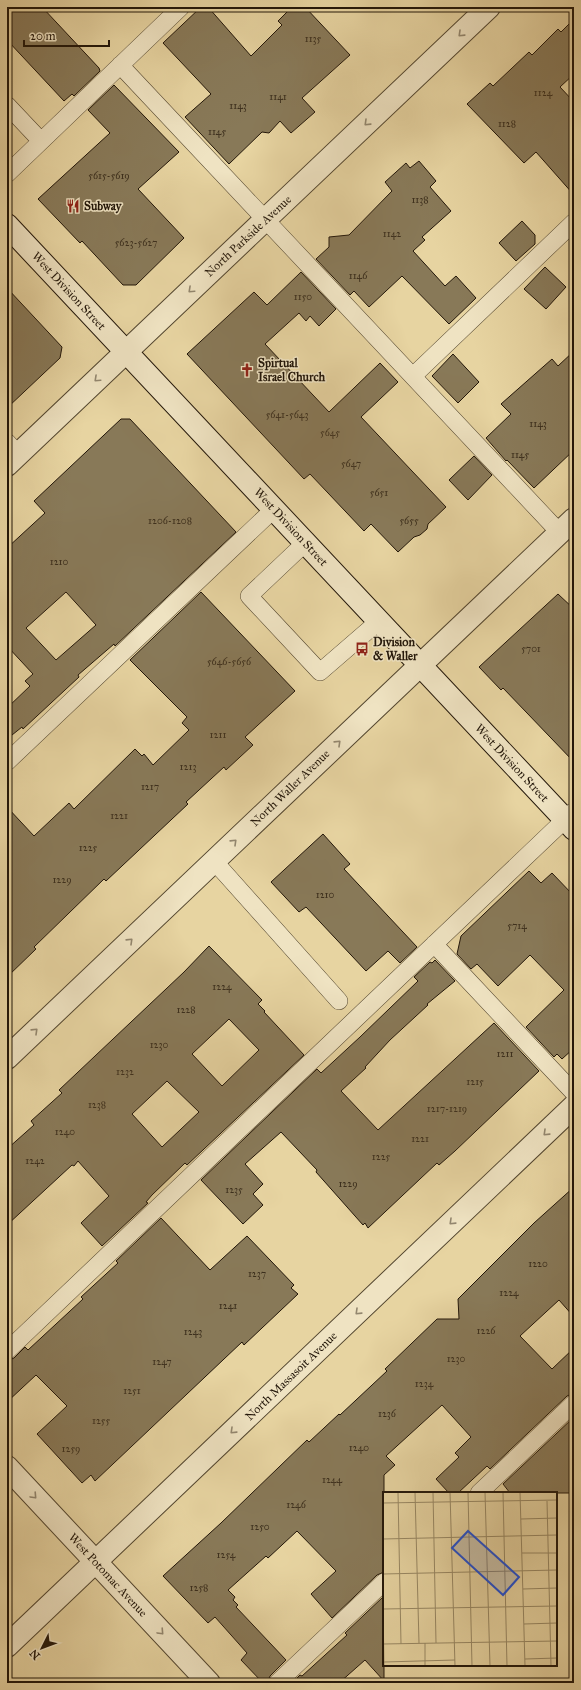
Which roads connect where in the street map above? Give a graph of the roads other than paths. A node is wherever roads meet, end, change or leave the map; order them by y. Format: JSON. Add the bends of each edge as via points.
{"nodes":[{"id":1,"x":181,"y":7,"type":"edge"},
{"id":2,"x":489,"y":7,"type":"edge"},
{"id":3,"x":120,"y":65,"type":"junction"},
{"id":4,"x":7,"y":105,"type":"edge"},
{"id":5,"x":41,"y":141,"type":"junction"},
{"id":6,"x":7,"y":174,"type":"edge"},
{"id":7,"x":265,"y":220,"type":"junction"},
{"id":8,"x":574,"y":222,"type":"edge"},
{"id":9,"x":7,"y":225,"type":"edge"},
{"id":10,"x":126,"y":352,"type":"junction"},
{"id":11,"x":412,"y":376,"type":"junction"},
{"id":12,"x":11,"y":453,"type":"edge"},
{"id":13,"x":274,"y":509,"type":"junction"},
{"id":14,"x":567,"y":526,"type":"edge"},
{"id":15,"x":305,"y":543,"type":"junction"},
{"id":16,"x":379,"y":621,"type":"junction"},
{"id":17,"x":420,"y":665,"type":"junction"},
{"id":18,"x":7,"y":762,"type":"edge"},
{"id":19,"x":571,"y":820,"type":"edge"},
{"id":20,"x":214,"y":861,"type":"junction"},
{"id":21,"x":434,"y":944,"type":"junction"},
{"id":22,"x":339,"y":1001,"type":"dead end"},
{"id":23,"x":7,"y":1058,"type":"edge"},
{"id":24,"x":574,"y":1093,"type":"edge"},
{"id":25,"x":574,"y":1106,"type":"edge"},
{"id":26,"x":7,"y":1351,"type":"edge"},
{"id":27,"x":574,"y":1403,"type":"edge"},
{"id":28,"x":7,"y":1468,"type":"edge"},
{"id":29,"x":480,"y":1492,"type":"edge"},
{"id":30,"x":96,"y":1562,"type":"junction"},
{"id":31,"x":383,"y":1583,"type":"edge"},
{"id":32,"x":7,"y":1646,"type":"edge"},
{"id":33,"x":208,"y":1683,"type":"edge"},
{"id":34,"x":278,"y":1683,"type":"edge"}],
"edges":[{"from":1,"to":3,"type":"lane"},
{"from":2,"to":7,"type":"street","name":"North Parkside Avenue","one_way":true},
{"from":3,"to":5,"type":"lane"},
{"from":3,"to":7,"type":"lane"},
{"from":4,"to":5,"type":"lane"},
{"from":5,"to":6,"type":"lane"},
{"from":7,"to":10,"type":"street","name":"North Parkside Avenue","one_way":true},
{"from":7,"to":11,"type":"lane"},
{"from":8,"to":11,"type":"lane"},
{"from":9,"to":10,"type":"street","name":"West Division Street"},
{"from":10,"to":12,"type":"street","name":"North Parkside Avenue","one_way":true},
{"from":10,"to":13,"type":"street","name":"West Division Street"},
{"from":11,"to":14,"type":"lane"},
{"from":13,"to":15,"type":"street","name":"West Division Street"},
{"from":13,"to":18,"type":"lane"},
{"from":14,"to":17,"type":"street","name":"North Waller Avenue"},
{"from":15,"to":16,"type":"street","name":"West Division Street"},
{"from":15,"to":16,"type":"lane","via":[[249,596],[320,672]]},
{"from":16,"to":17,"type":"street","name":"West Division Street"},
{"from":17,"to":19,"type":"street","name":"West Division Street"},
{"from":20,"to":17,"type":"street","name":"North Waller Avenue","one_way":true},
{"from":19,"to":21,"type":"lane"},
{"from":20,"to":22,"type":"lane"},
{"from":23,"to":20,"type":"street","name":"North Waller Avenue","one_way":true},
{"from":21,"to":24,"type":"lane"},
{"from":21,"to":26,"type":"lane"},
{"from":25,"to":30,"type":"street","name":"North Massasoit Avenue","one_way":true},
{"from":27,"to":29,"type":"lane"},
{"from":28,"to":30,"type":"street","name":"West Potomac Avenue","one_way":true},
{"from":30,"to":32,"type":"street","name":"North Massasoit Avenue"},
{"from":30,"to":33,"type":"street","name":"West Potomac Avenue","one_way":true},
{"from":31,"to":34,"type":"lane"}]}
